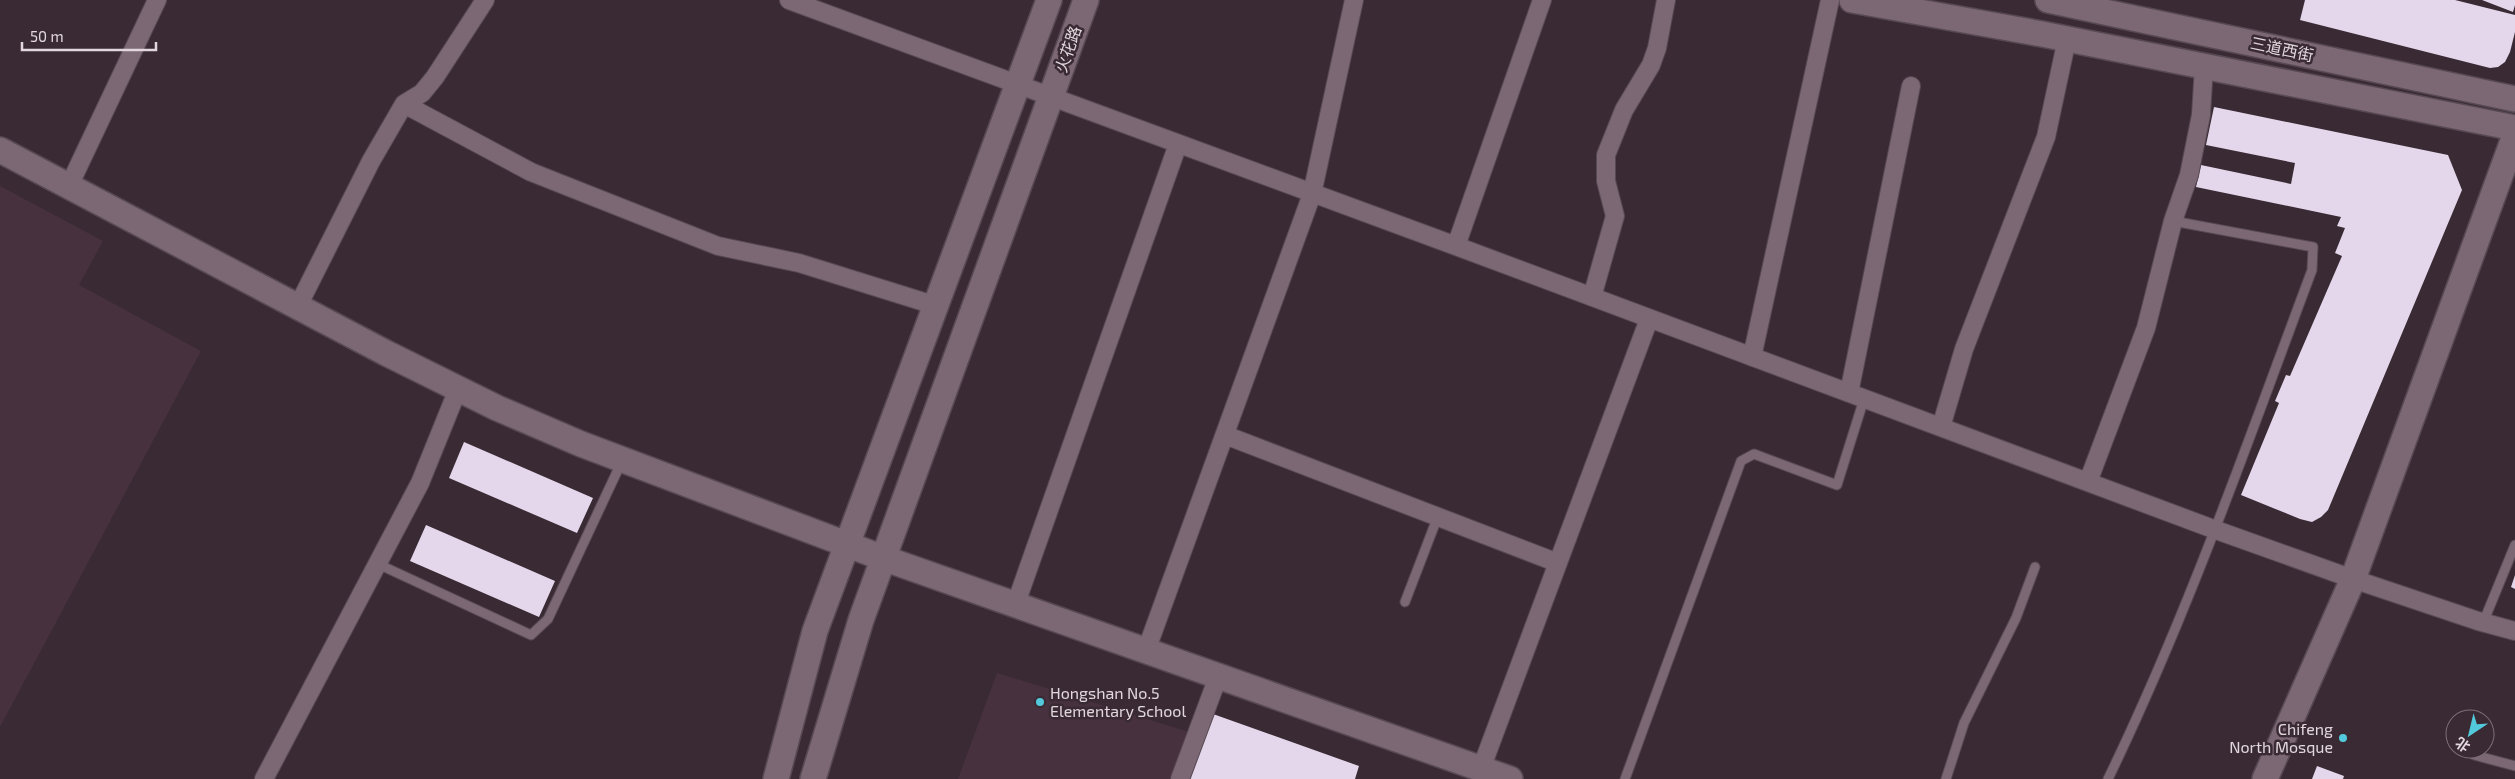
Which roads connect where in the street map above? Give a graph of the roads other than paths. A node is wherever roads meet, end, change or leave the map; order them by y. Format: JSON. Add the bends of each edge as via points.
{"nodes":[{"id":1,"x":157,"y":0,"type":"edge"},
{"id":2,"x":485,"y":0,"type":"edge"},
{"id":3,"x":788,"y":0,"type":"edge"},
{"id":4,"x":1050,"y":0,"type":"edge"},
{"id":5,"x":1086,"y":0,"type":"edge"},
{"id":6,"x":1354,"y":0,"type":"edge"},
{"id":7,"x":1542,"y":0,"type":"edge"},
{"id":8,"x":1666,"y":0,"type":"edge"},
{"id":9,"x":1830,"y":0,"type":"edge"},
{"id":10,"x":1852,"y":0,"type":"edge"},
{"id":11,"x":2049,"y":0,"type":"edge"},
{"id":12,"x":2067,"y":39,"type":"junction"},
{"id":13,"x":2204,"y":66,"type":"junction"},
{"id":14,"x":1019,"y":85,"type":"junction"},
{"id":15,"x":1911,"y":86,"type":"dead end"},
{"id":16,"x":1051,"y":97,"type":"junction"},
{"id":17,"x":2515,"y":99,"type":"edge"},
{"id":18,"x":404,"y":104,"type":"junction"},
{"id":19,"x":2515,"y":128,"type":"edge"},
{"id":20,"x":2515,"y":135,"type":"edge"},
{"id":21,"x":1178,"y":144,"type":"junction"},
{"id":22,"x":0,"y":150,"type":"edge"},
{"id":23,"x":68,"y":186,"type":"junction"},
{"id":24,"x":1312,"y":194,"type":"junction"},
{"id":25,"x":2173,"y":222,"type":"junction"},
{"id":26,"x":1456,"y":246,"type":"junction"},
{"id":27,"x":1592,"y":297,"type":"junction"},
{"id":28,"x":298,"y":306,"type":"junction"},
{"id":29,"x":937,"y":306,"type":"junction"},
{"id":30,"x":1649,"y":319,"type":"junction"},
{"id":31,"x":1752,"y":357,"type":"junction"},
{"id":32,"x":458,"y":389,"type":"junction"},
{"id":33,"x":1857,"y":396,"type":"junction"},
{"id":34,"x":1941,"y":427,"type":"junction"},
{"id":35,"x":1225,"y":434,"type":"junction"},
{"id":36,"x":622,"y":460,"type":"junction"},
{"id":37,"x":2088,"y":482,"type":"junction"},
{"id":38,"x":1438,"y":516,"type":"junction"},
{"id":39,"x":2216,"y":530,"type":"junction"},
{"id":40,"x":847,"y":544,"type":"junction"},
{"id":41,"x":2515,"y":545,"type":"edge"},
{"id":42,"x":883,"y":558,"type":"junction"},
{"id":43,"x":1558,"y":563,"type":"junction"},
{"id":44,"x":378,"y":564,"type":"junction"},
{"id":45,"x":2036,"y":567,"type":"dead end"},
{"id":46,"x":2353,"y":580,"type":"junction"},
{"id":47,"x":1405,"y":602,"type":"dead end"},
{"id":48,"x":1015,"y":606,"type":"junction"},
{"id":49,"x":2483,"y":622,"type":"junction"},
{"id":50,"x":2515,"y":631,"type":"edge"},
{"id":51,"x":1146,"y":651,"type":"junction"},
{"id":52,"x":1218,"y":677,"type":"junction"},
{"id":53,"x":2489,"y":759,"type":"edge"},
{"id":54,"x":2515,"y":766,"type":"edge"},
{"id":55,"x":1481,"y":768,"type":"junction"},
{"id":56,"x":264,"y":779,"type":"edge"},
{"id":57,"x":776,"y":779,"type":"edge"},
{"id":58,"x":812,"y":779,"type":"edge"},
{"id":59,"x":1180,"y":779,"type":"edge"},
{"id":60,"x":1510,"y":779,"type":"edge"},
{"id":61,"x":1625,"y":779,"type":"edge"},
{"id":62,"x":1946,"y":779,"type":"edge"},
{"id":63,"x":2108,"y":779,"type":"edge"},
{"id":64,"x":2266,"y":779,"type":"edge"}],
"edges":[{"from":1,"to":23,"type":"street"},
{"from":2,"to":18,"type":"street","via":[[435,78],[422,93]]},
{"from":3,"to":14,"type":"street"},
{"from":4,"to":14,"type":"street"},
{"from":5,"to":16,"type":"street","name":"火花路"},
{"from":6,"to":24,"type":"street"},
{"from":7,"to":26,"type":"street"},
{"from":8,"to":27,"type":"street","via":[[1651,65],[1624,110],[1606,154],[1606,181],[1614,216]]},
{"from":9,"to":31,"type":"street"},
{"from":10,"to":12,"type":"street"},
{"from":11,"to":17,"type":"street","name":"三道西街"},
{"from":12,"to":13,"type":"street"},
{"from":12,"to":34,"type":"street","via":[[2046,137],[1964,349]]},
{"from":13,"to":19,"type":"street"},
{"from":13,"to":25,"type":"street","via":[[2201,114]]},
{"from":14,"to":16,"type":"street"},
{"from":14,"to":29,"type":"street"},
{"from":15,"to":33,"type":"street"},
{"from":16,"to":21,"type":"street"},
{"from":16,"to":42,"type":"street","name":"火花路"},
{"from":18,"to":28,"type":"street","via":[[371,161]]},
{"from":18,"to":29,"type":"street","via":[[531,172],[718,246],[799,263]]},
{"from":20,"to":46,"type":"street"},
{"from":21,"to":24,"type":"street"},
{"from":21,"to":48,"type":"street"},
{"from":22,"to":23,"type":"street"},
{"from":23,"to":28,"type":"street"},
{"from":24,"to":26,"type":"street"},
{"from":24,"to":35,"type":"street"},
{"from":25,"to":37,"type":"street","via":[[2146,328]]},
{"from":25,"to":39,"type":"lane","via":[[2314,247],[2312,270]]},
{"from":26,"to":27,"type":"street"},
{"from":27,"to":30,"type":"street"},
{"from":28,"to":32,"type":"street"},
{"from":29,"to":40,"type":"street"},
{"from":30,"to":31,"type":"street"},
{"from":30,"to":43,"type":"street"},
{"from":31,"to":33,"type":"street"},
{"from":32,"to":36,"type":"street"},
{"from":32,"to":44,"type":"street","via":[[420,483]]},
{"from":33,"to":34,"type":"street"},
{"from":33,"to":61,"type":"lane","via":[[1837,485],[1754,454],[1741,461]]},
{"from":34,"to":37,"type":"street"},
{"from":35,"to":38,"type":"street"},
{"from":35,"to":51,"type":"street"},
{"from":36,"to":40,"type":"street"},
{"from":36,"to":44,"type":"lane","via":[[548,618],[531,635]]},
{"from":37,"to":39,"type":"street"},
{"from":38,"to":43,"type":"street"},
{"from":38,"to":47,"type":"lane"},
{"from":39,"to":46,"type":"street"},
{"from":39,"to":63,"type":"lane","via":[[2130,735]]},
{"from":40,"to":42,"type":"street"},
{"from":40,"to":57,"type":"street","via":[[815,631]]},
{"from":41,"to":49,"type":"lane"},
{"from":42,"to":48,"type":"street"},
{"from":42,"to":58,"type":"street","name":"火花路"},
{"from":43,"to":55,"type":"street"},
{"from":44,"to":56,"type":"street"},
{"from":45,"to":62,"type":"lane","via":[[2016,618],[1964,722]]},
{"from":46,"to":49,"type":"street"},
{"from":46,"to":64,"type":"street"},
{"from":48,"to":51,"type":"street"},
{"from":49,"to":50,"type":"street"},
{"from":51,"to":52,"type":"street"},
{"from":52,"to":55,"type":"street"},
{"from":52,"to":59,"type":"street"},
{"from":53,"to":54,"type":"lane"},
{"from":55,"to":60,"type":"street"}]}
